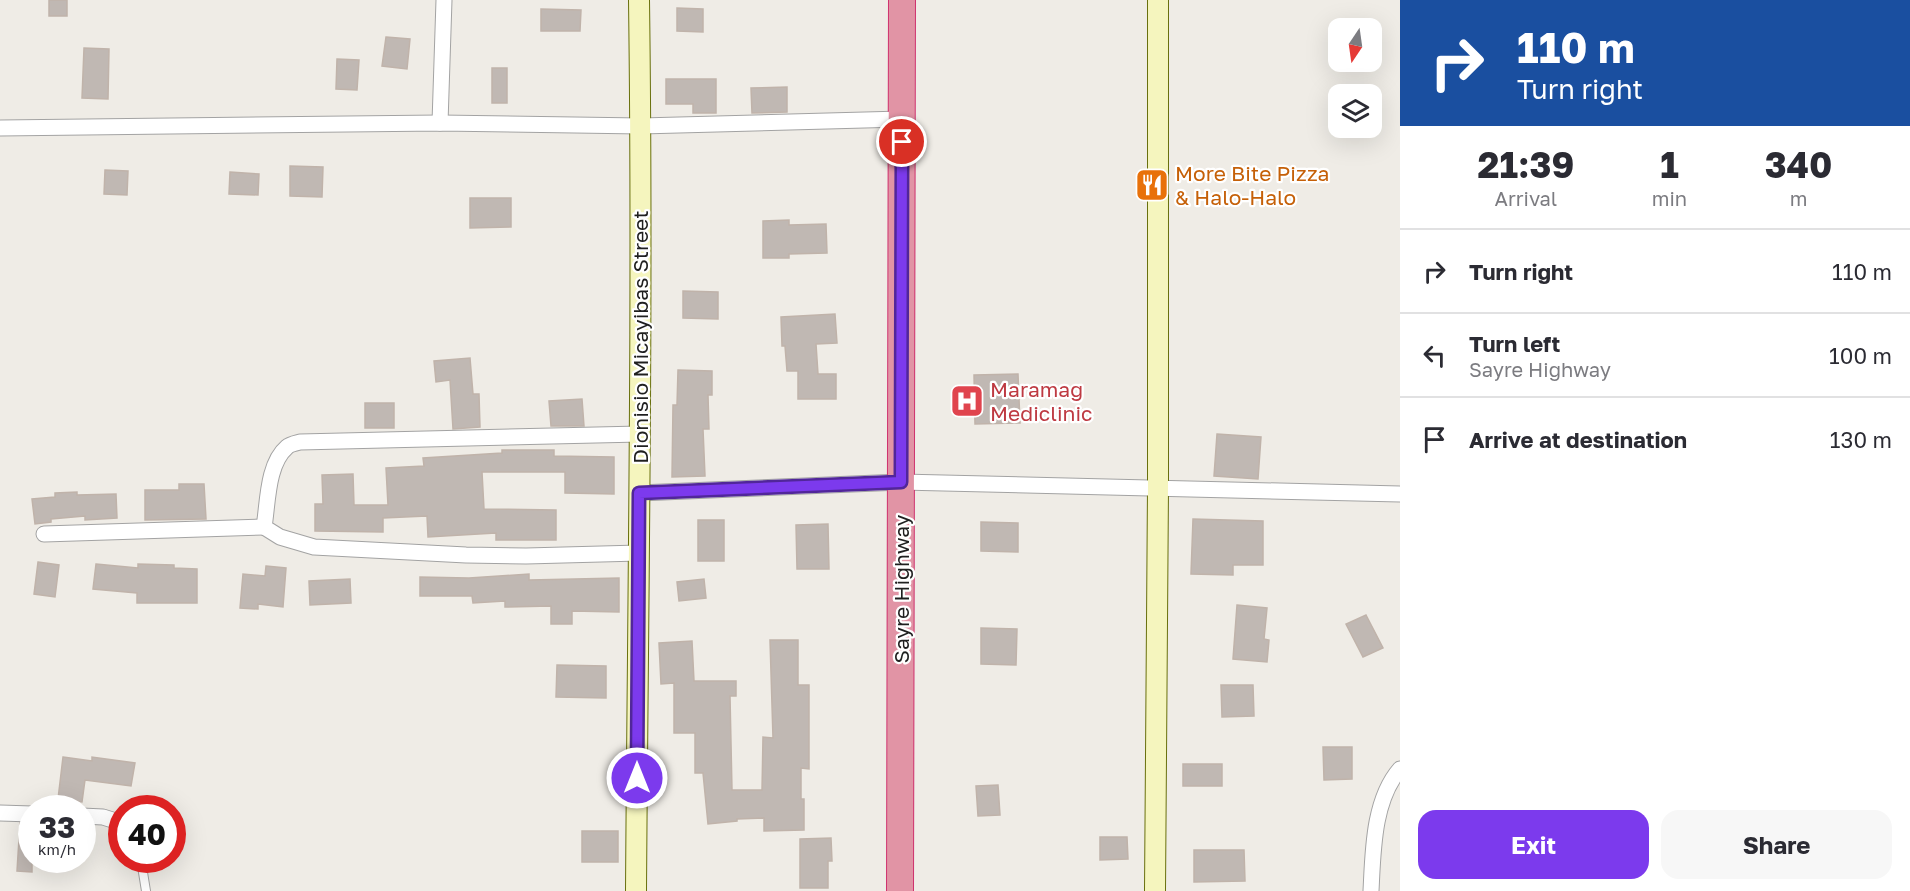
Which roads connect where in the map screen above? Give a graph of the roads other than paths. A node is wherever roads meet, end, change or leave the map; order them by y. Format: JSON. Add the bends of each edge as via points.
{"nodes":[{"id":1,"x":444,"y":0,"type":"edge"},
{"id":2,"x":639,"y":0,"type":"edge"},
{"id":3,"x":902,"y":0,"type":"edge"},
{"id":4,"x":1158,"y":0,"type":"edge"},
{"id":5,"x":902,"y":119,"type":"junction"},
{"id":6,"x":440,"y":123,"type":"junction"},
{"id":7,"x":641,"y":126,"type":"junction"},
{"id":8,"x":0,"y":128,"type":"edge"},
{"id":9,"x":640,"y":434,"type":"junction"},
{"id":10,"x":901,"y":482,"type":"junction"},
{"id":11,"x":1158,"y":487,"type":"junction"},
{"id":12,"x":639,"y":493,"type":"junction"},
{"id":13,"x":1400,"y":494,"type":"edge"},
{"id":14,"x":264,"y":527,"type":"junction"},
{"id":15,"x":44,"y":534,"type":"dead end"},
{"id":16,"x":639,"y":553,"type":"junction"},
{"id":17,"x":1400,"y":769,"type":"edge"},
{"id":18,"x":0,"y":813,"type":"edge"},
{"id":19,"x":18,"y":814,"type":"edge"},
{"id":20,"x":143,"y":873,"type":"edge"},
{"id":21,"x":146,"y":891,"type":"edge"},
{"id":22,"x":636,"y":891,"type":"edge"},
{"id":23,"x":900,"y":891,"type":"edge"},
{"id":24,"x":1155,"y":891,"type":"edge"},
{"id":25,"x":1371,"y":891,"type":"edge"}],
"edges":[{"from":1,"to":6,"type":"street"},
{"from":2,"to":7,"type":"street","name":"Dionisio Micayibas Street"},
{"from":3,"to":5,"type":"highway","name":"Sayre Highway"},
{"from":4,"to":11,"type":"street"},
{"from":5,"to":7,"type":"street"},
{"from":5,"to":10,"type":"highway","name":"Sayre Highway"},
{"from":6,"to":7,"type":"street"},
{"from":6,"to":8,"type":"street"},
{"from":7,"to":9,"type":"street","name":"Dionisio Micayibas Street"},
{"from":9,"to":12,"type":"street","name":"Dionisio Micayibas Street"},
{"from":9,"to":14,"type":"street","via":[[300,442],[288,446],[273,471]]},
{"from":10,"to":11,"type":"street"},
{"from":10,"to":12,"type":"street"},
{"from":10,"to":23,"type":"highway","name":"Sayre Highway"},
{"from":11,"to":13,"type":"street"},
{"from":11,"to":24,"type":"street"},
{"from":12,"to":16,"type":"street","name":"Dionisio Micayibas Street"},
{"from":14,"to":15,"type":"street"},
{"from":14,"to":16,"type":"street","via":[[280,537],[314,547],[502,555]]},
{"from":16,"to":22,"type":"street","name":"Dionisio Micayibas Street"},
{"from":17,"to":25,"type":"street","via":[[1388,785],[1380,810]]},
{"from":18,"to":19,"type":"street"},
{"from":20,"to":21,"type":"lane"}]}
